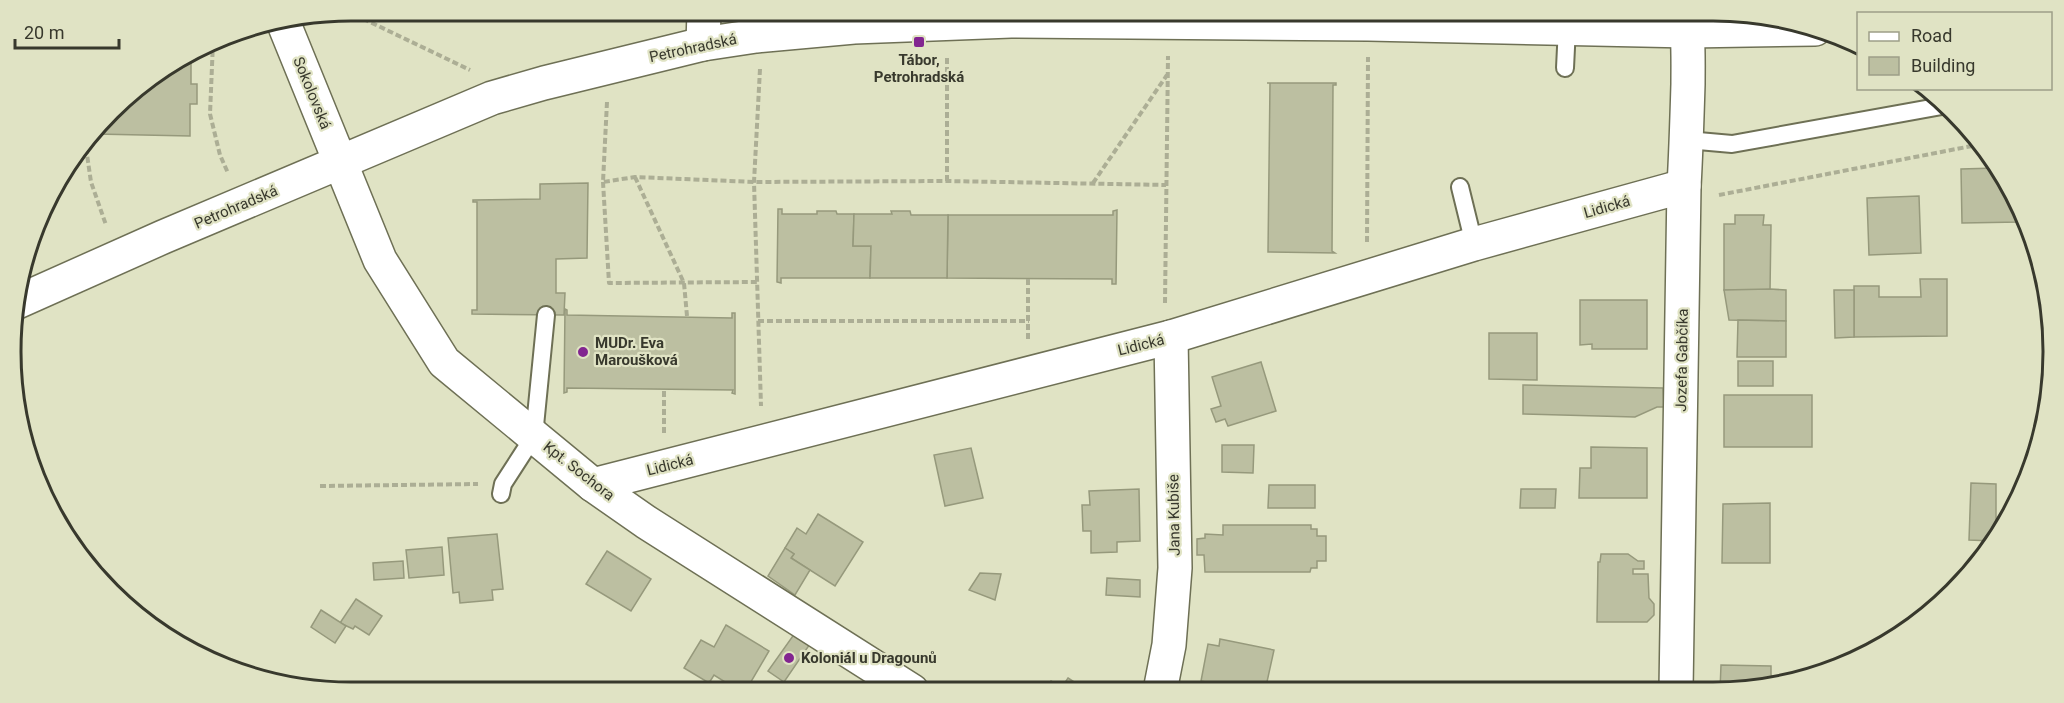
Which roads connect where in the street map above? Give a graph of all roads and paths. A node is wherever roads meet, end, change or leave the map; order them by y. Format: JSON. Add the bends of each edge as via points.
{"nodes":[{"id":1,"x":368,"y":21,"type":"edge"},
{"id":2,"x":704,"y":21,"type":"edge"},
{"id":3,"x":940,"y":21,"type":"edge"},
{"id":4,"x":1264,"y":21,"type":"edge"},
{"id":5,"x":1687,"y":21,"type":"edge"},
{"id":6,"x":1772,"y":26,"type":"edge"},
{"id":7,"x":285,"y":27,"type":"edge"},
{"id":8,"x":1567,"y":27,"type":"junction"},
{"id":9,"x":703,"y":44,"type":"junction"},
{"id":10,"x":213,"y":52,"type":"edge"},
{"id":11,"x":947,"y":53,"type":"dead end"},
{"id":12,"x":1168,"y":54,"type":"dead end"},
{"id":13,"x":761,"y":57,"type":"dead end"},
{"id":14,"x":1368,"y":57,"type":"dead end"},
{"id":15,"x":1565,"y":68,"type":"dead end"},
{"id":16,"x":474,"y":72,"type":"dead end"},
{"id":17,"x":1168,"y":74,"type":"junction"},
{"id":18,"x":608,"y":91,"type":"dead end"},
{"id":19,"x":1935,"y":107,"type":"edge"},
{"id":20,"x":1687,"y":140,"type":"junction"},
{"id":21,"x":1971,"y":146,"type":"edge"},
{"id":22,"x":87,"y":153,"type":"edge"},
{"id":23,"x":340,"y":162,"type":"junction"},
{"id":24,"x":229,"y":174,"type":"dead end"},
{"id":25,"x":635,"y":177,"type":"junction"},
{"id":26,"x":946,"y":181,"type":"junction"},
{"id":27,"x":754,"y":182,"type":"junction"},
{"id":28,"x":603,"y":183,"type":"junction"},
{"id":29,"x":1092,"y":183,"type":"junction"},
{"id":30,"x":1166,"y":185,"type":"junction"},
{"id":31,"x":1460,"y":187,"type":"dead end"},
{"id":32,"x":1696,"y":191,"type":"junction"},
{"id":33,"x":106,"y":227,"type":"dead end"},
{"id":34,"x":1474,"y":244,"type":"junction"},
{"id":35,"x":1367,"y":248,"type":"dead end"},
{"id":36,"x":1028,"y":279,"type":"dead end"},
{"id":37,"x":758,"y":282,"type":"junction"},
{"id":38,"x":684,"y":283,"type":"junction"},
{"id":39,"x":25,"y":299,"type":"edge"},
{"id":40,"x":546,"y":315,"type":"dead end"},
{"id":41,"x":687,"y":316,"type":"dead end"},
{"id":42,"x":758,"y":321,"type":"junction"},
{"id":43,"x":1029,"y":321,"type":"junction"},
{"id":44,"x":1168,"y":325,"type":"junction"},
{"id":45,"x":1028,"y":342,"type":"dead end"},
{"id":46,"x":664,"y":389,"type":"dead end"},
{"id":47,"x":761,"y":413,"type":"dead end"},
{"id":48,"x":534,"y":436,"type":"junction"},
{"id":49,"x":664,"y":439,"type":"dead end"},
{"id":50,"x":593,"y":484,"type":"junction"},
{"id":51,"x":320,"y":486,"type":"dead end"},
{"id":52,"x":502,"y":489,"type":"joint"},
{"id":53,"x":898,"y":682,"type":"edge"},
{"id":54,"x":1162,"y":682,"type":"edge"},
{"id":55,"x":1676,"y":682,"type":"edge"}],
"edges":[{"from":1,"to":16,"type":"path"},
{"from":2,"to":9,"type":"street"},
{"from":3,"to":9,"type":"street","name":"Petrohradská"},
{"from":4,"to":8,"type":"street","name":"Petrohradská"},
{"from":5,"to":6,"type":"street","name":"Petrohradská"},
{"from":5,"to":8,"type":"street","name":"Petrohradská"},
{"from":5,"to":20,"type":"street","name":"Jozefa Gabčíka"},
{"from":7,"to":23,"type":"street","name":"Sokolovská"},
{"from":8,"to":15,"type":"lane"},
{"from":9,"to":23,"type":"street","name":"Petrohradská","via":[[492,98]]},
{"from":10,"to":24,"type":"path","via":[[210,114]]},
{"from":11,"to":26,"type":"path"},
{"from":12,"to":17,"type":"path"},
{"from":13,"to":27,"type":"path"},
{"from":14,"to":35,"type":"path"},
{"from":17,"to":29,"type":"path"},
{"from":17,"to":30,"type":"path"},
{"from":18,"to":28,"type":"path"},
{"from":19,"to":20,"type":"lane","via":[[1732,144]]},
{"from":20,"to":32,"type":"street","name":"Jozefa Gabčíka"},
{"from":21,"to":32,"type":"path"},
{"from":22,"to":33,"type":"path"},
{"from":23,"to":39,"type":"street","name":"Petrohradská"},
{"from":23,"to":48,"type":"street","name":"Kpt. Sochora","via":[[380,260],[444,362]]},
{"from":25,"to":27,"type":"path"},
{"from":25,"to":28,"type":"path"},
{"from":25,"to":38,"type":"path"},
{"from":26,"to":27,"type":"path"},
{"from":26,"to":29,"type":"path"},
{"from":27,"to":37,"type":"path"},
{"from":28,"to":38,"type":"path","via":[[609,283]]},
{"from":29,"to":30,"type":"path"},
{"from":30,"to":44,"type":"path"},
{"from":31,"to":34,"type":"lane"},
{"from":32,"to":34,"type":"street","name":"Lidická"},
{"from":32,"to":55,"type":"street","name":"Jozefa Gabčíka"},
{"from":34,"to":44,"type":"street","name":"Lidická"},
{"from":36,"to":43,"type":"path"},
{"from":37,"to":38,"type":"path"},
{"from":37,"to":42,"type":"path"},
{"from":38,"to":41,"type":"path"},
{"from":40,"to":48,"type":"lane"},
{"from":42,"to":43,"type":"path"},
{"from":42,"to":47,"type":"path"},
{"from":43,"to":45,"type":"path"},
{"from":44,"to":50,"type":"street","name":"Lidická"},
{"from":44,"to":54,"type":"street","name":"Jana Kubiše","via":[[1174,580]]},
{"from":46,"to":49,"type":"path"},
{"from":48,"to":50,"type":"street","name":"Kpt. Sochora"},
{"from":48,"to":52,"type":"lane"},
{"from":50,"to":53,"type":"street","name":"Kpt. Sochora"},
{"from":51,"to":52,"type":"path"}]}
